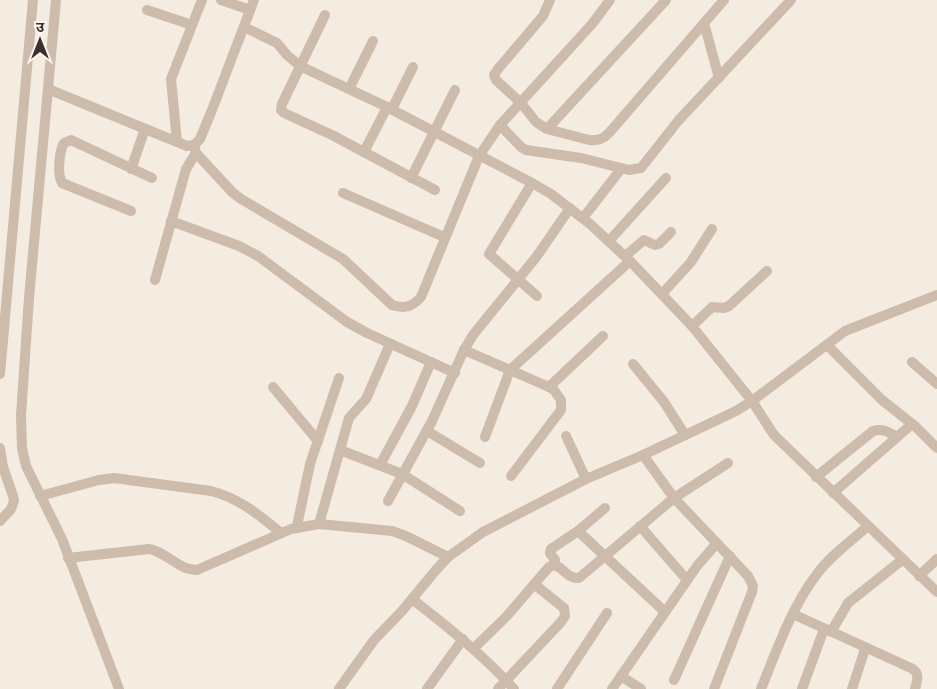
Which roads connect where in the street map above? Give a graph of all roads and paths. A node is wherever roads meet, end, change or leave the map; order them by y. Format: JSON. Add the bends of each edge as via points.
{"nodes":[{"id":1,"x":32,"y":0,"type":"edge"},
{"id":2,"x":56,"y":0,"type":"edge"},
{"id":3,"x":202,"y":0,"type":"edge"},
{"id":4,"x":221,"y":0,"type":"edge"},
{"id":5,"x":550,"y":0,"type":"edge"},
{"id":6,"x":610,"y":0,"type":"edge"},
{"id":7,"x":666,"y":0,"type":"edge"},
{"id":8,"x":724,"y":0,"type":"edge"},
{"id":9,"x":790,"y":0,"type":"edge"},
{"id":10,"x":252,"y":5,"type":"edge"},
{"id":11,"x":147,"y":10,"type":"dead end"},
{"id":12,"x":325,"y":15,"type":"dead end"},
{"id":13,"x":704,"y":23,"type":"junction"},
{"id":14,"x":192,"y":25,"type":"junction"},
{"id":15,"x":244,"y":27,"type":"junction"},
{"id":16,"x":373,"y":41,"type":"dead end"},
{"id":17,"x":300,"y":66,"type":"junction"},
{"id":18,"x":413,"y":67,"type":"dead end"},
{"id":19,"x":719,"y":78,"type":"junction"},
{"id":20,"x":48,"y":89,"type":"junction"},
{"id":21,"x":350,"y":89,"type":"junction"},
{"id":22,"x":454,"y":90,"type":"dead end"},
{"id":23,"x":521,"y":103,"type":"junction"},
{"id":24,"x":389,"y":108,"type":"junction"},
{"id":25,"x":500,"y":124,"type":"junction"},
{"id":26,"x":145,"y":129,"type":"junction"},
{"id":27,"x":547,"y":129,"type":"junction"},
{"id":28,"x":433,"y":132,"type":"junction"},
{"id":29,"x":177,"y":142,"type":"junction"},
{"id":30,"x":195,"y":149,"type":"junction"},
{"id":31,"x":364,"y":152,"type":"junction"},
{"id":32,"x":479,"y":156,"type":"junction"},
{"id":33,"x":131,"y":169,"type":"junction"},
{"id":34,"x":621,"y":169,"type":"junction"},
{"id":35,"x":152,"y":178,"type":"dead end"},
{"id":36,"x":411,"y":178,"type":"junction"},
{"id":37,"x":666,"y":178,"type":"dead end"},
{"id":38,"x":532,"y":183,"type":"junction"},
{"id":39,"x":435,"y":190,"type":"dead end"},
{"id":40,"x":342,"y":193,"type":"dead end"},
{"id":41,"x":570,"y":208,"type":"junction"},
{"id":42,"x":131,"y":211,"type":"dead end"},
{"id":43,"x":583,"y":218,"type":"junction"},
{"id":44,"x":171,"y":221,"type":"junction"},
{"id":45,"x":712,"y":228,"type":"dead end"},
{"id":46,"x":671,"y":232,"type":"dead end"},
{"id":47,"x":444,"y":237,"type":"junction"},
{"id":48,"x":609,"y":241,"type":"junction"},
{"id":49,"x":628,"y":259,"type":"junction"},
{"id":50,"x":766,"y":271,"type":"dead end"},
{"id":51,"x":518,"y":278,"type":"junction"},
{"id":52,"x":155,"y":280,"type":"dead end"},
{"id":53,"x":662,"y":294,"type":"junction"},
{"id":54,"x":937,"y":295,"type":"edge"},
{"id":55,"x":537,"y":296,"type":"dead end"},
{"id":56,"x":692,"y":326,"type":"junction"},
{"id":57,"x":603,"y":336,"type":"dead end"},
{"id":58,"x":390,"y":344,"type":"junction"},
{"id":59,"x":828,"y":345,"type":"junction"},
{"id":60,"x":464,"y":350,"type":"junction"},
{"id":61,"x":431,"y":362,"type":"junction"},
{"id":62,"x":912,"y":362,"type":"dead end"},
{"id":63,"x":633,"y":364,"type":"dead end"},
{"id":64,"x":510,"y":370,"type":"junction"},
{"id":65,"x":455,"y":373,"type":"junction"},
{"id":66,"x":0,"y":374,"type":"edge"},
{"id":67,"x":339,"y":378,"type":"dead end"},
{"id":68,"x":937,"y":384,"type":"edge"},
{"id":69,"x":273,"y":387,"type":"dead end"},
{"id":70,"x":549,"y":387,"type":"junction"},
{"id":71,"x":752,"y":401,"type":"junction"},
{"id":72,"x":912,"y":424,"type":"junction"},
{"id":73,"x":427,"y":431,"type":"junction"},
{"id":74,"x":685,"y":435,"type":"junction"},
{"id":75,"x":566,"y":436,"type":"dead end"},
{"id":76,"x":486,"y":437,"type":"dead end"},
{"id":77,"x":897,"y":437,"type":"junction"},
{"id":78,"x":318,"y":441,"type":"junction"},
{"id":79,"x":0,"y":448,"type":"edge"},
{"id":80,"x":937,"y":448,"type":"edge"},
{"id":81,"x":340,"y":450,"type":"junction"},
{"id":82,"x":643,"y":455,"type":"junction"},
{"id":83,"x":480,"y":463,"type":"dead end"},
{"id":84,"x":728,"y":463,"type":"dead end"},
{"id":85,"x":380,"y":465,"type":"junction"},
{"id":86,"x":402,"y":474,"type":"junction"},
{"id":87,"x":511,"y":476,"type":"dead end"},
{"id":88,"x":816,"y":478,"type":"junction"},
{"id":89,"x":586,"y":479,"type":"junction"},
{"id":90,"x":833,"y":493,"type":"junction"},
{"id":91,"x":40,"y":496,"type":"junction"},
{"id":92,"x":674,"y":498,"type":"junction"},
{"id":93,"x":388,"y":501,"type":"dead end"},
{"id":94,"x":605,"y":508,"type":"dead end"},
{"id":95,"x":460,"y":511,"type":"dead end"},
{"id":96,"x":0,"y":521,"type":"edge"},
{"id":97,"x":319,"y":524,"type":"junction"},
{"id":98,"x":297,"y":526,"type":"junction"},
{"id":99,"x":640,"y":526,"type":"junction"},
{"id":100,"x":868,"y":526,"type":"junction"},
{"id":101,"x":578,"y":531,"type":"junction"},
{"id":102,"x":281,"y":533,"type":"junction"},
{"id":103,"x":718,"y":543,"type":"junction"},
{"id":104,"x":605,"y":556,"type":"junction"},
{"id":105,"x":730,"y":556,"type":"junction"},
{"id":106,"x":448,"y":557,"type":"junction"},
{"id":107,"x":68,"y":558,"type":"junction"},
{"id":108,"x":937,"y":559,"type":"edge"},
{"id":109,"x":902,"y":560,"type":"junction"},
{"id":110,"x":553,"y":565,"type":"junction"},
{"id":111,"x":919,"y":576,"type":"junction"},
{"id":112,"x":687,"y":580,"type":"junction"},
{"id":113,"x":534,"y":584,"type":"junction"},
{"id":114,"x":937,"y":592,"type":"edge"},
{"id":115,"x":412,"y":599,"type":"junction"},
{"id":116,"x":665,"y":612,"type":"junction"},
{"id":117,"x":607,"y":613,"type":"dead end"},
{"id":118,"x":793,"y":614,"type":"junction"},
{"id":119,"x":827,"y":631,"type":"junction"},
{"id":120,"x":463,"y":639,"type":"junction"},
{"id":121,"x":474,"y":648,"type":"junction"},
{"id":122,"x":865,"y":649,"type":"junction"},
{"id":123,"x":621,"y":676,"type":"junction"},
{"id":124,"x":674,"y":680,"type":"dead end"},
{"id":125,"x":507,"y":681,"type":"junction"},
{"id":126,"x":119,"y":689,"type":"edge"},
{"id":127,"x":339,"y":689,"type":"edge"},
{"id":128,"x":427,"y":689,"type":"edge"},
{"id":129,"x":498,"y":689,"type":"edge"},
{"id":130,"x":514,"y":689,"type":"edge"},
{"id":131,"x":557,"y":689,"type":"edge"},
{"id":132,"x":612,"y":689,"type":"edge"},
{"id":133,"x":641,"y":689,"type":"edge"},
{"id":134,"x":714,"y":689,"type":"edge"},
{"id":135,"x":761,"y":689,"type":"edge"},
{"id":136,"x":802,"y":689,"type":"edge"},
{"id":137,"x":852,"y":689,"type":"edge"},
{"id":138,"x":915,"y":689,"type":"edge"}],
"edges":[{"from":1,"to":66,"type":"street"},
{"from":2,"to":20,"type":"street"},
{"from":3,"to":14,"type":"street"},
{"from":4,"to":10,"type":"street"},
{"from":5,"to":23,"type":"street","via":[[543,16],[494,75]]},
{"from":6,"to":23,"type":"street"},
{"from":7,"to":27,"type":"street"},
{"from":8,"to":13,"type":"street"},
{"from":9,"to":19,"type":"street"},
{"from":10,"to":15,"type":"street"},
{"from":11,"to":14,"type":"street"},
{"from":12,"to":17,"type":"street"},
{"from":13,"to":19,"type":"street"},
{"from":13,"to":27,"type":"street","via":[[605,137],[589,140]]},
{"from":14,"to":29,"type":"street","via":[[171,79]]},
{"from":15,"to":17,"type":"street","via":[[277,43]]},
{"from":15,"to":30,"type":"street"},
{"from":16,"to":21,"type":"street"},
{"from":17,"to":21,"type":"street"},
{"from":17,"to":31,"type":"street","via":[[281,110]]},
{"from":18,"to":24,"type":"street"},
{"from":19,"to":34,"type":"street","via":[[678,121],[644,166],[636,170]]},
{"from":20,"to":26,"type":"street"},
{"from":20,"to":91,"type":"street","via":[[21,415],[24,457]]},
{"from":21,"to":24,"type":"street"},
{"from":22,"to":28,"type":"street"},
{"from":23,"to":25,"type":"street"},
{"from":23,"to":27,"type":"street","via":[[536,122]]},
{"from":24,"to":28,"type":"street"},
{"from":24,"to":31,"type":"street"},
{"from":25,"to":32,"type":"street"},
{"from":25,"to":34,"type":"street","via":[[526,150],[581,158]]},
{"from":26,"to":29,"type":"street"},
{"from":26,"to":33,"type":"street"},
{"from":28,"to":32,"type":"street"},
{"from":28,"to":36,"type":"street"},
{"from":29,"to":30,"type":"street"},
{"from":30,"to":44,"type":"street"},
{"from":30,"to":47,"type":"street","via":[[232,192],[343,259],[392,305],[410,306],[421,297]]},
{"from":31,"to":36,"type":"street"},
{"from":32,"to":38,"type":"street"},
{"from":32,"to":47,"type":"street"},
{"from":33,"to":35,"type":"street"},
{"from":33,"to":42,"type":"street","via":[[71,140],[64,142],[62,147],[62,183]]},
{"from":34,"to":43,"type":"street"},
{"from":36,"to":39,"type":"street"},
{"from":37,"to":48,"type":"street"},
{"from":38,"to":41,"type":"street"},
{"from":38,"to":51,"type":"street","via":[[489,254]]},
{"from":40,"to":47,"type":"street"},
{"from":41,"to":43,"type":"street"},
{"from":41,"to":51,"type":"street"},
{"from":43,"to":48,"type":"street"},
{"from":44,"to":52,"type":"street"},
{"from":44,"to":58,"type":"street","via":[[222,238],[258,256],[347,322]]},
{"from":45,"to":53,"type":"street","via":[[687,268]]},
{"from":46,"to":49,"type":"street","via":[[659,244],[644,240]]},
{"from":48,"to":49,"type":"street"},
{"from":49,"to":53,"type":"street"},
{"from":49,"to":64,"type":"street"},
{"from":50,"to":56,"type":"street","via":[[729,306],[712,308]]},
{"from":51,"to":55,"type":"street"},
{"from":51,"to":60,"type":"street"},
{"from":53,"to":56,"type":"street"},
{"from":54,"to":59,"type":"street","via":[[845,332]]},
{"from":56,"to":71,"type":"street"},
{"from":57,"to":70,"type":"street"},
{"from":58,"to":61,"type":"street"},
{"from":58,"to":81,"type":"street","via":[[366,399],[350,418]]},
{"from":59,"to":71,"type":"street"},
{"from":59,"to":72,"type":"street","via":[[882,400]]},
{"from":60,"to":64,"type":"street"},
{"from":60,"to":65,"type":"street"},
{"from":61,"to":65,"type":"street"},
{"from":61,"to":85,"type":"street"},
{"from":62,"to":68,"type":"street"},
{"from":63,"to":74,"type":"street","via":[[664,402]]},
{"from":64,"to":70,"type":"street"},
{"from":64,"to":76,"type":"street"},
{"from":65,"to":73,"type":"street"},
{"from":67,"to":78,"type":"street"},
{"from":69,"to":78,"type":"street"},
{"from":70,"to":87,"type":"street","via":[[561,400],[561,410]]},
{"from":71,"to":74,"type":"street"},
{"from":71,"to":88,"type":"street","via":[[774,435]]},
{"from":72,"to":77,"type":"street"},
{"from":72,"to":80,"type":"street"},
{"from":73,"to":83,"type":"street"},
{"from":73,"to":86,"type":"street"},
{"from":74,"to":82,"type":"street"},
{"from":75,"to":89,"type":"street"},
{"from":77,"to":88,"type":"street","via":[[881,429],[873,431]]},
{"from":77,"to":90,"type":"street"},
{"from":78,"to":98,"type":"street"},
{"from":79,"to":96,"type":"street","via":[[14,501]]},
{"from":81,"to":85,"type":"street"},
{"from":81,"to":97,"type":"street"},
{"from":82,"to":89,"type":"street"},
{"from":82,"to":92,"type":"street"},
{"from":84,"to":92,"type":"street"},
{"from":85,"to":86,"type":"street"},
{"from":86,"to":93,"type":"street"},
{"from":86,"to":95,"type":"street"},
{"from":88,"to":90,"type":"street"},
{"from":89,"to":106,"type":"street","via":[[502,520]]},
{"from":90,"to":100,"type":"street"},
{"from":91,"to":102,"type":"street","via":[[114,478],[211,491],[250,508]]},
{"from":91,"to":107,"type":"street"},
{"from":92,"to":99,"type":"street"},
{"from":92,"to":103,"type":"street"},
{"from":94,"to":101,"type":"street"},
{"from":97,"to":98,"type":"street"},
{"from":97,"to":106,"type":"street","via":[[392,531]]},
{"from":98,"to":102,"type":"street"},
{"from":99,"to":104,"type":"street"},
{"from":99,"to":112,"type":"street"},
{"from":100,"to":109,"type":"street"},
{"from":100,"to":118,"type":"street","via":[[817,573]]},
{"from":101,"to":104,"type":"street"},
{"from":101,"to":110,"type":"street","via":[[551,549],[555,560]]},
{"from":102,"to":107,"type":"street","via":[[198,570],[183,568],[149,549]]},
{"from":103,"to":105,"type":"street"},
{"from":103,"to":112,"type":"street"},
{"from":104,"to":110,"type":"street","via":[[578,578],[572,578]]},
{"from":104,"to":116,"type":"street"},
{"from":105,"to":124,"type":"street"},
{"from":105,"to":134,"type":"street","via":[[753,586]]},
{"from":106,"to":115,"type":"street"},
{"from":107,"to":126,"type":"street"},
{"from":108,"to":111,"type":"street"},
{"from":109,"to":111,"type":"street"},
{"from":109,"to":119,"type":"street","via":[[848,603]]},
{"from":110,"to":113,"type":"street"},
{"from":111,"to":114,"type":"street"},
{"from":112,"to":116,"type":"street"},
{"from":113,"to":121,"type":"street"},
{"from":113,"to":125,"type":"street","via":[[564,608],[565,616]]},
{"from":115,"to":120,"type":"street"},
{"from":115,"to":127,"type":"street","via":[[374,640]]},
{"from":116,"to":123,"type":"street"},
{"from":117,"to":131,"type":"street"},
{"from":118,"to":119,"type":"street"},
{"from":118,"to":135,"type":"street"},
{"from":119,"to":122,"type":"street"},
{"from":119,"to":136,"type":"street"},
{"from":120,"to":121,"type":"street"},
{"from":120,"to":128,"type":"street"},
{"from":121,"to":125,"type":"street"},
{"from":122,"to":137,"type":"street"},
{"from":122,"to":138,"type":"street","via":[[917,672]]},
{"from":123,"to":132,"type":"street"},
{"from":123,"to":133,"type":"street"},
{"from":125,"to":129,"type":"street"},
{"from":125,"to":130,"type":"street"}]}
